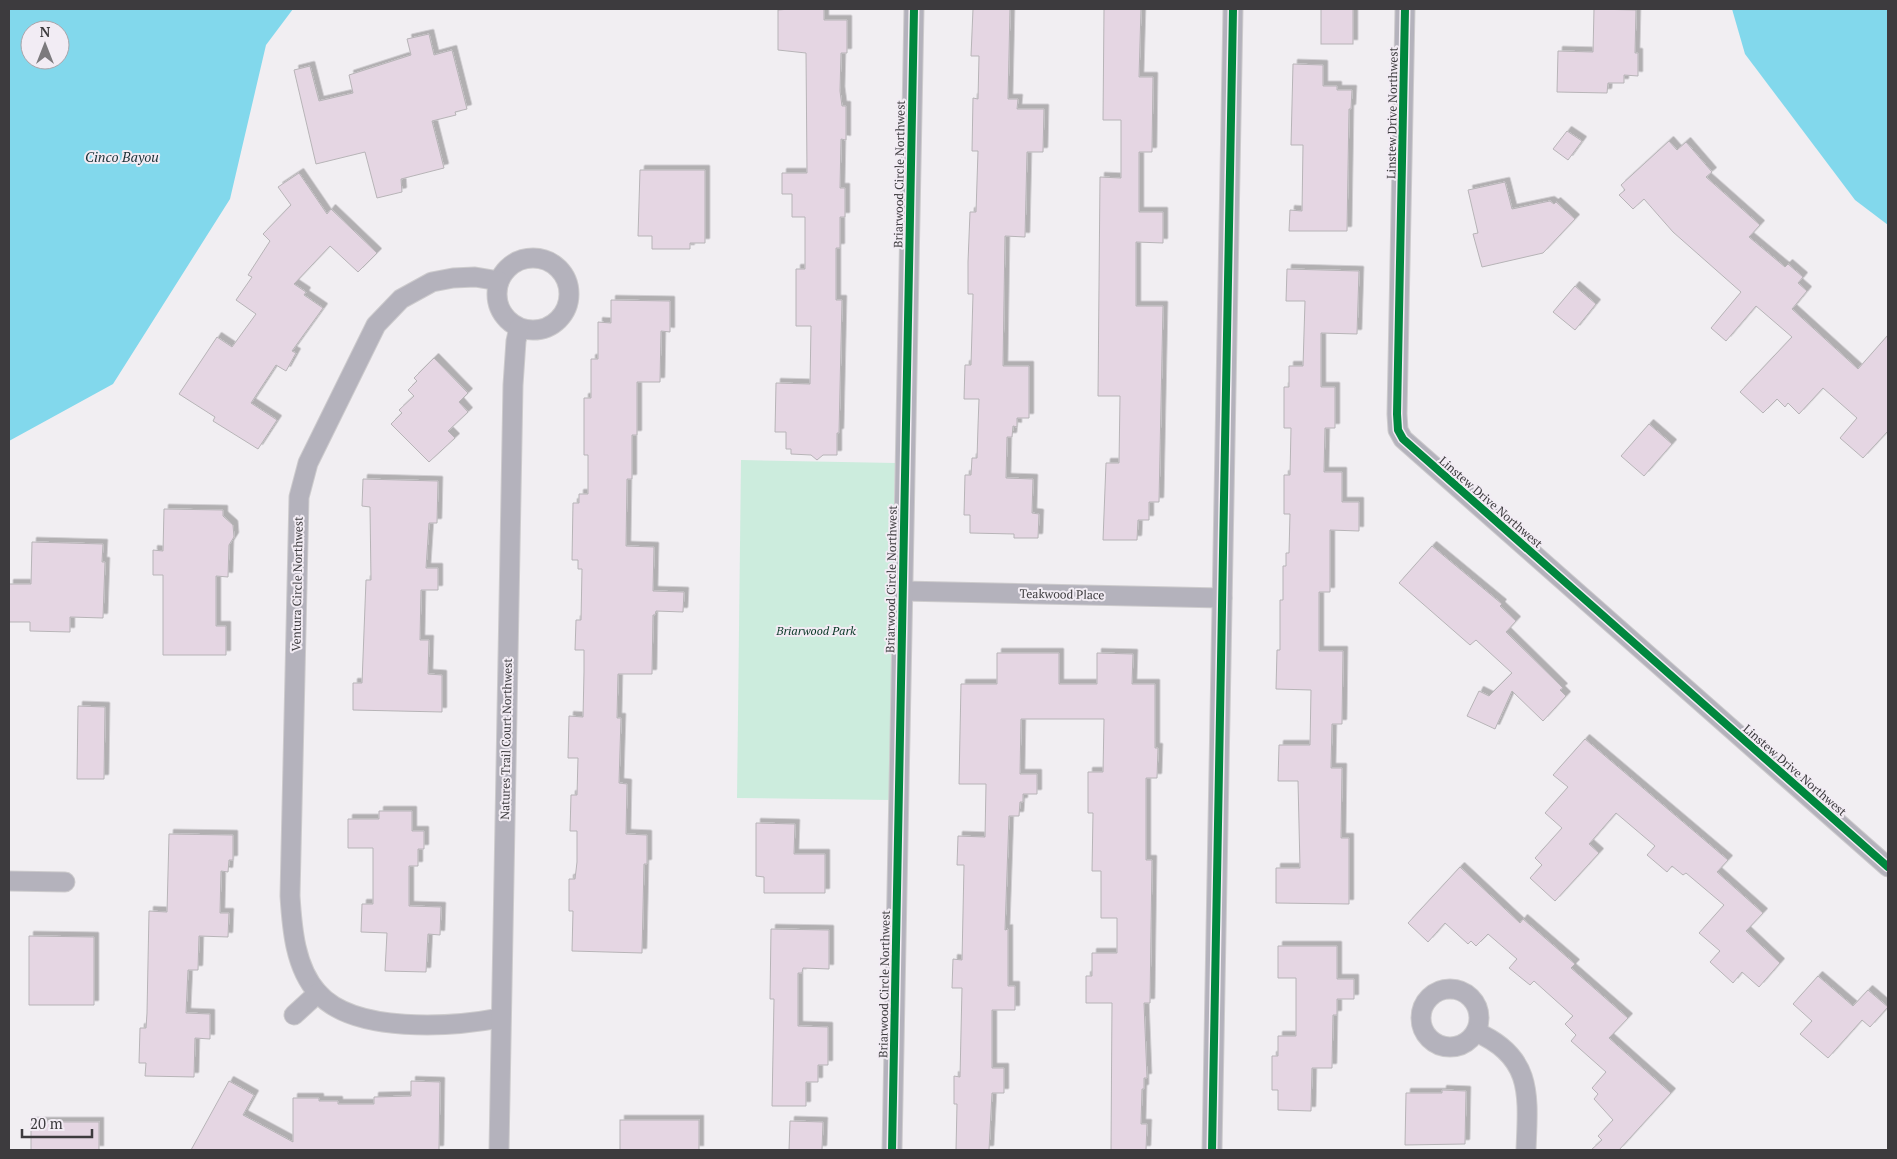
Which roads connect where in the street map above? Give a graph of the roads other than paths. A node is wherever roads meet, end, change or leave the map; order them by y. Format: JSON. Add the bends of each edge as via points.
{"nodes":[{"id":1,"x":914,"y":9,"type":"edge"},
{"id":2,"x":1233,"y":9,"type":"edge"},
{"id":3,"x":1405,"y":9,"type":"edge"},
{"id":4,"x":499,"y":281,"type":"junction"},
{"id":5,"x":519,"y":328,"type":"junction"},
{"id":6,"x":902,"y":591,"type":"junction"},
{"id":7,"x":1222,"y":598,"type":"junction"},
{"id":8,"x":1888,"y":868,"type":"edge"},
{"id":9,"x":9,"y":881,"type":"edge"},
{"id":10,"x":64,"y":882,"type":"dead end"},
{"id":11,"x":318,"y":993,"type":"junction"},
{"id":12,"x":294,"y":1015,"type":"dead end"},
{"id":13,"x":500,"y":1018,"type":"junction"},
{"id":14,"x":1476,"y":1032,"type":"dead end"},
{"id":15,"x":499,"y":1150,"type":"edge"},
{"id":16,"x":892,"y":1150,"type":"edge"},
{"id":17,"x":1212,"y":1150,"type":"edge"},
{"id":18,"x":1526,"y":1150,"type":"edge"}],
"edges":[{"from":1,"to":6,"type":"street","name":"Briarwood Circle Northwest"},
{"from":2,"to":7,"type":"street"},
{"from":3,"to":8,"type":"street","name":"Linstew Drive Northwest","via":[[1398,430],[1404,439]]},
{"from":4,"to":5,"type":"street","via":[[500,309]]},
{"from":4,"to":5,"type":"street","via":[[518,261],[532,258],[558,268],[566,280],[569,294],[559,320],[533,330]]},
{"from":4,"to":11,"type":"street","name":"Ventura Circle Northwest","via":[[475,277],[432,282],[401,299],[376,325],[308,463],[299,498],[290,896],[292,929],[308,978]]},
{"from":5,"to":13,"type":"street","name":"Natures Trail Court Northwest","via":[[513,386]]},
{"from":6,"to":7,"type":"street","name":"Teakwood Place"},
{"from":6,"to":16,"type":"street","name":"Briarwood Circle Northwest"},
{"from":7,"to":17,"type":"street"},
{"from":9,"to":10,"type":"street"},
{"from":11,"to":12,"type":"street"},
{"from":11,"to":13,"type":"street","name":"Ventura Circle Northwest","via":[[333,1006],[390,1023],[449,1026]]},
{"from":13,"to":15,"type":"street","name":"Natures Trail Court Northwest"},
{"from":14,"to":18,"type":"street","via":[[1503,1049],[1525,1080],[1528,1111]]}]}
